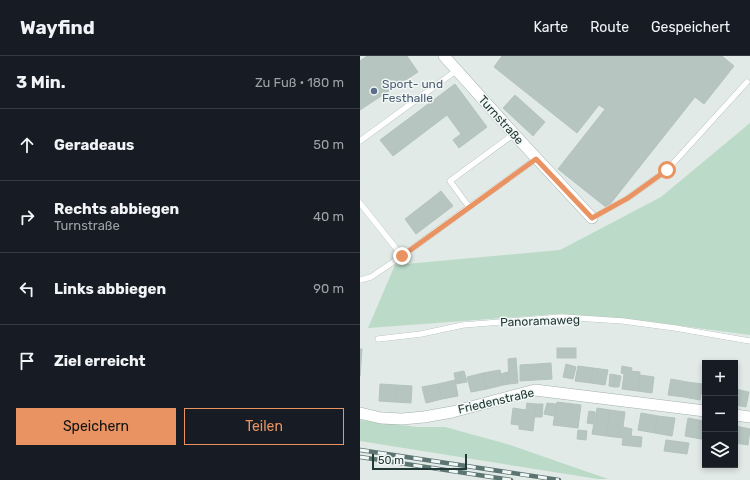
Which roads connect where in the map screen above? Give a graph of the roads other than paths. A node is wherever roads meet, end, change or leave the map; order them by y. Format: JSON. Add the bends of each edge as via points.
{"nodes":[{"id":1,"x":444,"y":56,"type":"edge"},
{"id":2,"x":456,"y":70,"type":"junction"},
{"id":3,"x":747,"y":82,"type":"dead end"},
{"id":4,"x":514,"y":134,"type":"junction"},
{"id":5,"x":360,"y":141,"type":"edge"},
{"id":6,"x":536,"y":159,"type":"junction"},
{"id":7,"x":360,"y":203,"type":"edge"},
{"id":8,"x":469,"y":207,"type":"junction"},
{"id":9,"x":592,"y":218,"type":"joint"},
{"id":10,"x":402,"y":256,"type":"junction"},
{"id":11,"x":360,"y":280,"type":"edge"},
{"id":12,"x":378,"y":338,"type":"dead end"},
{"id":13,"x":750,"y":341,"type":"edge"},
{"id":14,"x":702,"y":411,"type":"edge"},
{"id":15,"x":361,"y":413,"type":"edge"},
{"id":16,"x":738,"y":415,"type":"edge"},
{"id":17,"x":750,"y":417,"type":"edge"}],
"edges":[{"from":1,"to":2,"type":"street","name":"Turnstraße"},
{"from":2,"to":4,"type":"street","name":"Turnstraße"},
{"from":2,"to":5,"type":"lane"},
{"from":3,"to":9,"type":"lane","via":[[667,170],[628,198]]},
{"from":4,"to":6,"type":"street","name":"Turnstraße"},
{"from":4,"to":8,"type":"lane","via":[[450,181]]},
{"from":6,"to":8,"type":"lane"},
{"from":6,"to":9,"type":"street","name":"Turnstraße"},
{"from":7,"to":10,"type":"lane"},
{"from":8,"to":10,"type":"lane"},
{"from":10,"to":11,"type":"lane","via":[[371,277]]},
{"from":12,"to":13,"type":"lane","name":"Panoramaweg","via":[[421,334],[463,324],[562,317],[623,321]]},
{"from":14,"to":15,"type":"street","name":"Friedenstraße","via":[[535,390],[424,418],[381,418]]},
{"from":16,"to":17,"type":"street"}]}
